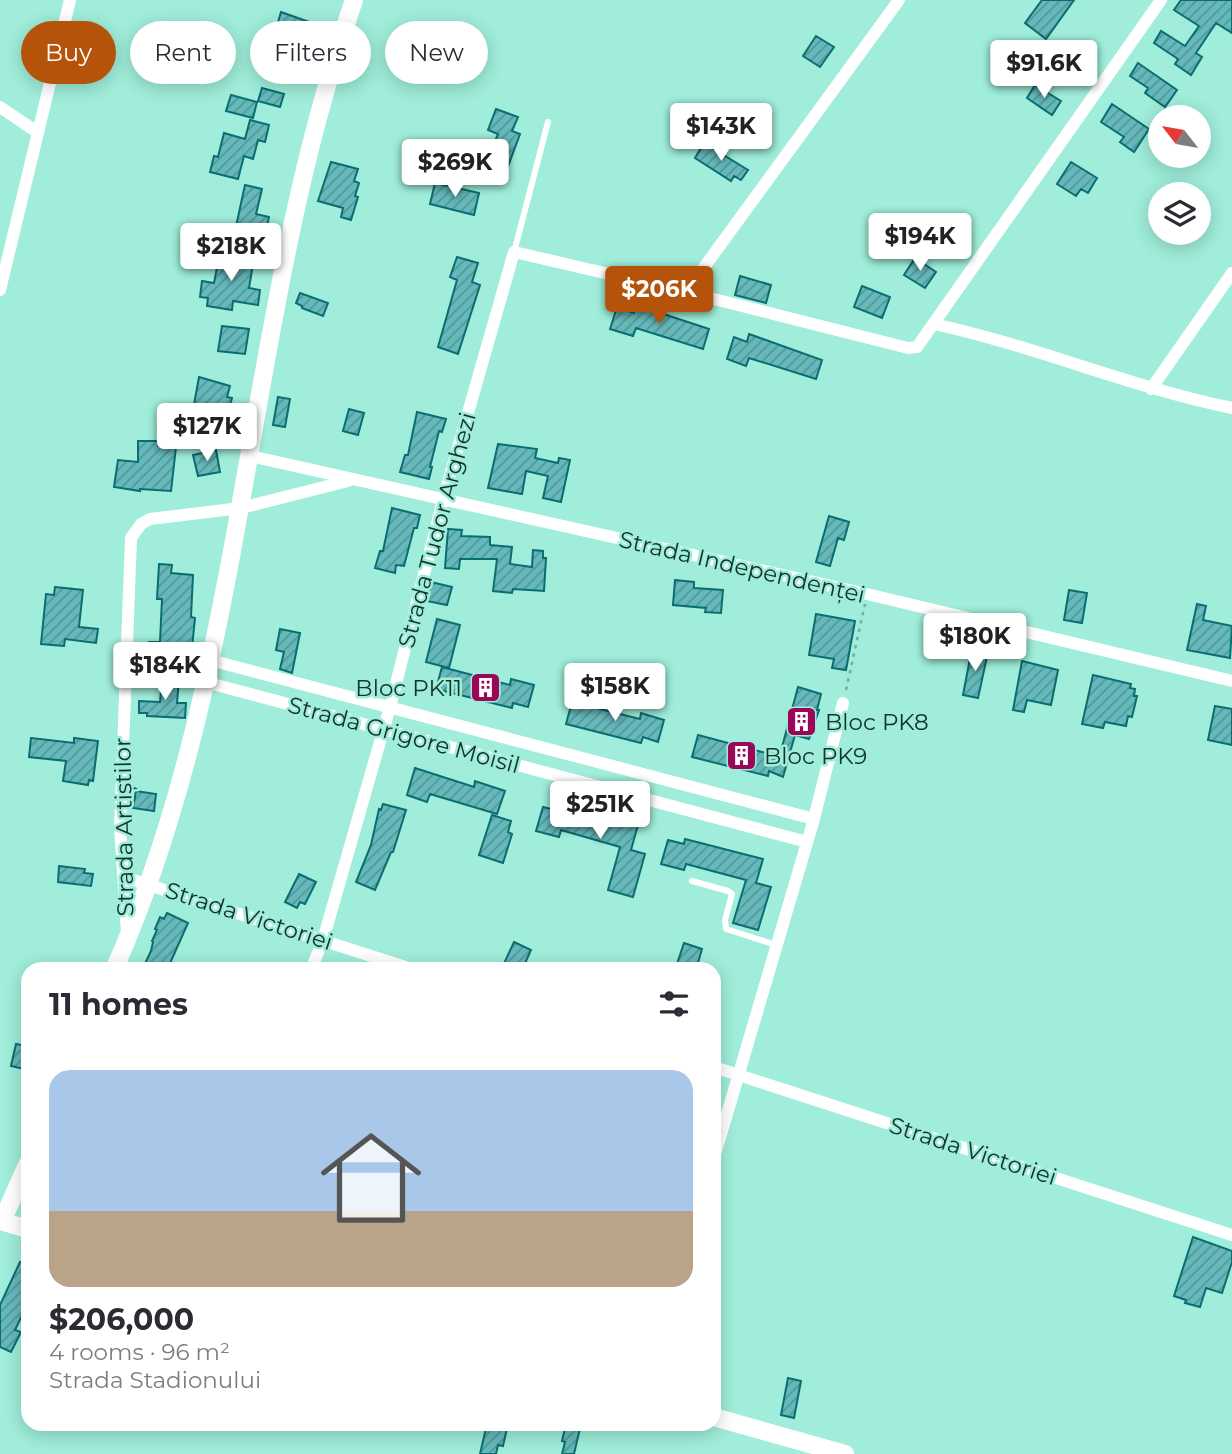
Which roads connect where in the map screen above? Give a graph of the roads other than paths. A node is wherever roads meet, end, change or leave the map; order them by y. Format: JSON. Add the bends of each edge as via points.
{"nodes":[{"id":1,"x":70,"y":0,"type":"edge"},
{"id":2,"x":354,"y":0,"type":"edge"},
{"id":3,"x":898,"y":0,"type":"edge"},
{"id":4,"x":1161,"y":0,"type":"edge"},
{"id":5,"x":0,"y":107,"type":"edge"},
{"id":6,"x":548,"y":122,"type":"dead end"},
{"id":7,"x":37,"y":132,"type":"junction"},
{"id":8,"x":514,"y":252,"type":"junction"},
{"id":9,"x":1232,"y":273,"type":"edge"},
{"id":10,"x":0,"y":289,"type":"edge"},
{"id":11,"x":686,"y":292,"type":"junction"},
{"id":12,"x":934,"y":324,"type":"junction"},
{"id":13,"x":1151,"y":389,"type":"junction"},
{"id":14,"x":1232,"y":408,"type":"edge"},
{"id":15,"x":250,"y":456,"type":"junction"},
{"id":16,"x":353,"y":480,"type":"junction"},
{"id":17,"x":443,"y":500,"type":"junction"},
{"id":18,"x":241,"y":508,"type":"junction"},
{"id":19,"x":210,"y":660,"type":"junction"},
{"id":20,"x":1232,"y":681,"type":"edge"},
{"id":21,"x":205,"y":682,"type":"junction"},
{"id":22,"x":843,"y":703,"type":"road end"},
{"id":23,"x":390,"y":707,"type":"junction"},
{"id":24,"x":384,"y":730,"type":"junction"},
{"id":25,"x":814,"y":819,"type":"junction"},
{"id":26,"x":807,"y":842,"type":"junction"},
{"id":27,"x":124,"y":877,"type":"junction"},
{"id":28,"x":692,"y":881,"type":"dead end"},
{"id":29,"x":149,"y":884,"type":"junction"},
{"id":30,"x":127,"y":940,"type":"junction"},
{"id":31,"x":323,"y":940,"type":"junction"},
{"id":32,"x":776,"y":945,"type":"junction"},
{"id":33,"x":117,"y":962,"type":"edge"},
{"id":34,"x":314,"y":962,"type":"edge"},
{"id":35,"x":390,"y":962,"type":"edge"},
{"id":36,"x":721,"y":1069,"type":"edge"},
{"id":37,"x":738,"y":1075,"type":"junction"},
{"id":38,"x":721,"y":1134,"type":"edge"},
{"id":39,"x":21,"y":1179,"type":"edge"},
{"id":40,"x":1,"y":1223,"type":"edge"},
{"id":41,"x":21,"y":1227,"type":"edge"},
{"id":42,"x":1232,"y":1236,"type":"edge"},
{"id":43,"x":721,"y":1419,"type":"edge"},
{"id":44,"x":845,"y":1454,"type":"edge"}],
"edges":[{"from":1,"to":7,"type":"street"},
{"from":2,"to":15,"type":"street","name":"Strada Artiștilor","via":[[295,215]]},
{"from":3,"to":11,"type":"street"},
{"from":4,"to":12,"type":"street"},
{"from":5,"to":7,"type":"street"},
{"from":6,"to":8,"type":"lane"},
{"from":7,"to":10,"type":"street"},
{"from":8,"to":11,"type":"street"},
{"from":8,"to":17,"type":"street","name":"Strada Tudor Arghezi"},
{"from":9,"to":13,"type":"street"},
{"from":11,"to":12,"type":"street","via":[[908,348],[917,347]]},
{"from":12,"to":13,"type":"street","via":[[1011,343]]},
{"from":13,"to":14,"type":"street"},
{"from":15,"to":16,"type":"street","name":"Strada Independenței"},
{"from":15,"to":18,"type":"street","name":"Strada Artiștilor"},
{"from":16,"to":17,"type":"street","name":"Strada Independenței"},
{"from":16,"to":18,"type":"street"},
{"from":17,"to":20,"type":"street","name":"Strada Independenței"},
{"from":17,"to":23,"type":"street","name":"Strada Tudor Arghezi"},
{"from":18,"to":19,"type":"street","name":"Strada Artiștilor"},
{"from":18,"to":27,"type":"street","name":"Strada Artiștilor","via":[[150,519],[131,538],[120,775]]},
{"from":19,"to":21,"type":"street","name":"Strada Artiștilor"},
{"from":19,"to":23,"type":"street","name":"Strada Grigore Moisil"},
{"from":21,"to":24,"type":"street","name":"Strada Grigore Moisil"},
{"from":21,"to":29,"type":"street","name":"Strada Artiștilor","via":[[174,809]]},
{"from":22,"to":25,"type":"street"},
{"from":23,"to":24,"type":"street","name":"Strada Tudor Arghezi"},
{"from":23,"to":25,"type":"street","name":"Strada Grigore Moisil"},
{"from":24,"to":26,"type":"street","name":"Strada Grigore Moisil"},
{"from":24,"to":31,"type":"street","name":"Strada Tudor Arghezi"},
{"from":25,"to":26,"type":"street"},
{"from":26,"to":32,"type":"street"},
{"from":27,"to":29,"type":"street","name":"Strada Victoriei"},
{"from":27,"to":30,"type":"street","name":"Strada Artiștilor"},
{"from":28,"to":32,"type":"lane","via":[[732,894],[726,929]]},
{"from":29,"to":30,"type":"street","name":"Strada Artiștilor"},
{"from":29,"to":31,"type":"street","name":"Strada Victoriei"},
{"from":30,"to":33,"type":"street","name":"Strada Artiștilor"},
{"from":31,"to":34,"type":"street","name":"Strada Tudor Arghezi"},
{"from":31,"to":35,"type":"street","name":"Strada Victoriei"},
{"from":32,"to":37,"type":"street"},
{"from":36,"to":37,"type":"street","name":"Strada Victoriei"},
{"from":37,"to":38,"type":"street"},
{"from":37,"to":42,"type":"street","name":"Strada Victoriei"},
{"from":39,"to":40,"type":"street"},
{"from":40,"to":41,"type":"street"},
{"from":43,"to":44,"type":"street"}]}
